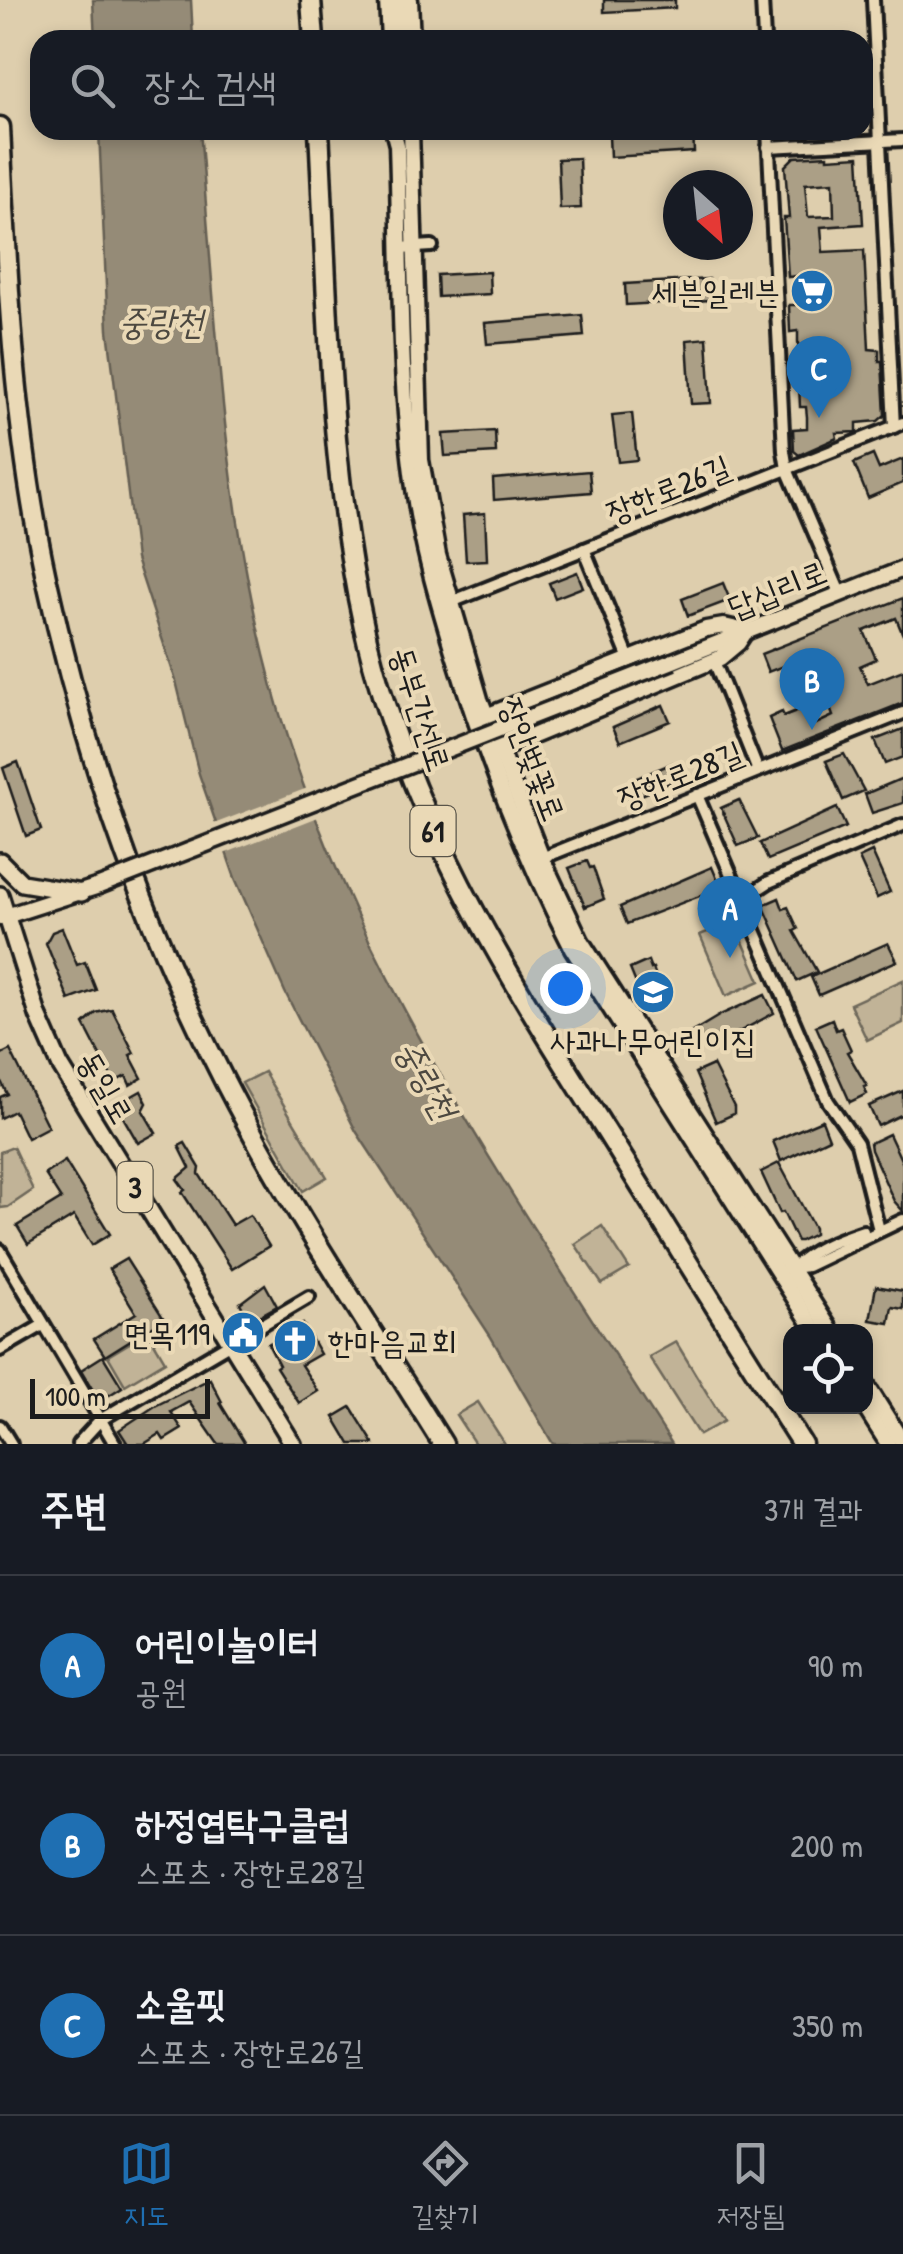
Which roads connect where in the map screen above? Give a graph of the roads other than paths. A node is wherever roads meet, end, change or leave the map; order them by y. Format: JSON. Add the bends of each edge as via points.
{"nodes":[{"id":1,"x":312,"y":0,"type":"edge"},
{"id":2,"x":387,"y":0,"type":"edge"},
{"id":3,"x":399,"y":0,"type":"edge"},
{"id":4,"x":410,"y":0,"type":"edge"},
{"id":5,"x":762,"y":0,"type":"edge"},
{"id":6,"x":873,"y":0,"type":"edge"},
{"id":7,"x":314,"y":30,"type":"edge"},
{"id":8,"x":388,"y":30,"type":"edge"},
{"id":9,"x":401,"y":30,"type":"edge"},
{"id":10,"x":412,"y":30,"type":"edge"},
{"id":11,"x":764,"y":30,"type":"edge"},
{"id":12,"x":871,"y":30,"type":"edge"},
{"id":13,"x":873,"y":85,"type":"edge"},
{"id":14,"x":0,"y":127,"type":"edge"},
{"id":15,"x":319,"y":140,"type":"edge"},
{"id":16,"x":396,"y":140,"type":"edge"},
{"id":17,"x":412,"y":140,"type":"edge"},
{"id":18,"x":768,"y":140,"type":"edge"},
{"id":19,"x":903,"y":140,"type":"edge"},
{"id":20,"x":880,"y":142,"type":"junction"},
{"id":21,"x":768,"y":147,"type":"junction"},
{"id":22,"x":424,"y":246,"type":"junction"},
{"id":23,"x":400,"y":248,"type":"junction"},
{"id":24,"x":898,"y":425,"type":"edge"},
{"id":25,"x":787,"y":468,"type":"junction"},
{"id":26,"x":584,"y":549,"type":"junction"},
{"id":27,"x":903,"y":568,"type":"edge"},
{"id":28,"x":840,"y":594,"type":"junction"},
{"id":29,"x":450,"y":602,"type":"junction"},
{"id":30,"x":746,"y":631,"type":"junction"},
{"id":31,"x":628,"y":659,"type":"junction"},
{"id":32,"x":714,"y":661,"type":"junction"},
{"id":33,"x":903,"y":713,"type":"edge"},
{"id":34,"x":486,"y":716,"type":"junction"},
{"id":35,"x":499,"y":750,"type":"junction"},
{"id":36,"x":758,"y":771,"type":"junction"},
{"id":37,"x":696,"y":795,"type":"junction"},
{"id":38,"x":903,"y":825,"type":"edge"},
{"id":39,"x":537,"y":860,"type":"junction"},
{"id":40,"x":0,"y":861,"type":"edge"},
{"id":41,"x":82,"y":894,"type":"junction"},
{"id":42,"x":0,"y":896,"type":"edge"},
{"id":43,"x":742,"y":899,"type":"junction"},
{"id":44,"x":3,"y":917,"type":"edge"},
{"id":45,"x":903,"y":1220,"type":"edge"},
{"id":46,"x":879,"y":1230,"type":"junction"},
{"id":47,"x":0,"y":1250,"type":"edge"},
{"id":48,"x":3,"y":1264,"type":"edge"},
{"id":49,"x":786,"y":1272,"type":"junction"},
{"id":50,"x":309,"y":1297,"type":"dead end"},
{"id":51,"x":812,"y":1324,"type":"edge"},
{"id":52,"x":826,"y":1324,"type":"edge"},
{"id":53,"x":44,"y":1325,"type":"junction"},
{"id":54,"x":230,"y":1341,"type":"junction"},
{"id":55,"x":0,"y":1350,"type":"edge"},
{"id":56,"x":873,"y":1395,"type":"edge"},
{"id":57,"x":869,"y":1414,"type":"edge"},
{"id":58,"x":100,"y":1420,"type":"junction"},
{"id":59,"x":0,"y":1426,"type":"edge"},
{"id":60,"x":903,"y":1443,"type":"edge"},
{"id":61,"x":11,"y":1444,"type":"edge"},
{"id":62,"x":78,"y":1444,"type":"edge"},
{"id":63,"x":115,"y":1444,"type":"edge"},
{"id":64,"x":293,"y":1444,"type":"edge"},
{"id":65,"x":443,"y":1444,"type":"edge"},
{"id":66,"x":802,"y":1444,"type":"edge"},
{"id":67,"x":888,"y":1444,"type":"edge"}],
"edges":[{"from":1,"to":7,"type":"highway"},
{"from":2,"to":8,"type":"street"},
{"from":3,"to":9,"type":"street"},
{"from":4,"to":10,"type":"street"},
{"from":5,"to":11,"type":"street"},
{"from":6,"to":12,"type":"street"},
{"from":13,"to":20,"type":"street"},
{"from":14,"to":65,"type":"highway","via":[[18,391],[46,576],[121,840],[225,1083]]},
{"from":15,"to":66,"type":"highway","name":"동부간선로","number":"61","via":[[340,488],[365,629],[412,782],[500,961]]},
{"from":16,"to":23,"type":"street","name":"장안벚꽃로"},
{"from":17,"to":22,"type":"street","name":"장안벚꽃로"},
{"from":18,"to":21,"type":"street"},
{"from":19,"to":20,"type":"street"},
{"from":20,"to":21,"type":"street"},
{"from":20,"to":24,"type":"street"},
{"from":21,"to":25,"type":"street"},
{"from":22,"to":23,"type":"street"},
{"from":22,"to":29,"type":"street","name":"장안벚꽃로","via":[[422,460]]},
{"from":23,"to":39,"type":"street","name":"장안벚꽃로","via":[[407,438],[426,556],[474,721]]},
{"from":24,"to":25,"type":"street","name":"장한로26길"},
{"from":25,"to":26,"type":"street","name":"장한로26길"},
{"from":25,"to":28,"type":"street"},
{"from":26,"to":29,"type":"street","name":"장한로26길"},
{"from":26,"to":31,"type":"street"},
{"from":27,"to":28,"type":"street","name":"답십리로"},
{"from":28,"to":30,"type":"street","name":"답십리로"},
{"from":29,"to":34,"type":"street","name":"장안벚꽃로"},
{"from":30,"to":31,"type":"street","via":[[711,628]]},
{"from":30,"to":32,"type":"street"},
{"from":30,"to":41,"type":"street","name":"답십리로","bridge":true},
{"from":31,"to":34,"type":"street"},
{"from":32,"to":35,"type":"street"},
{"from":32,"to":36,"type":"street","name":"답십리로"},
{"from":33,"to":36,"type":"street","name":"장한로28길"},
{"from":34,"to":35,"type":"street","name":"장안벚꽃로"},
{"from":35,"to":39,"type":"street","name":"장안벚꽃로"},
{"from":36,"to":37,"type":"street","name":"장한로28길"},
{"from":37,"to":39,"type":"street","name":"장한로28길"},
{"from":37,"to":43,"type":"street"},
{"from":38,"to":43,"type":"street"},
{"from":39,"to":49,"type":"street","name":"장안벚꽃로"},
{"from":40,"to":41,"type":"main road","via":[[22,883]]},
{"from":41,"to":44,"type":"street"},
{"from":42,"to":44,"type":"main road","name":"동일로","number":"3"},
{"from":43,"to":46,"type":"street","via":[[828,1101],[857,1143]]},
{"from":44,"to":54,"type":"main road","name":"동일로","number":"3","via":[[60,1065]]},
{"from":45,"to":46,"type":"street"},
{"from":46,"to":49,"type":"street"},
{"from":46,"to":49,"type":"street","via":[[843,1236]]},
{"from":47,"to":48,"type":"street"},
{"from":48,"to":53,"type":"street"},
{"from":49,"to":51,"type":"street","name":"장안벚꽃로"},
{"from":49,"to":52,"type":"street","name":"장안벚꽃로"},
{"from":50,"to":54,"type":"street"},
{"from":53,"to":55,"type":"street"},
{"from":53,"to":58,"type":"street"},
{"from":54,"to":58,"type":"street"},
{"from":54,"to":64,"type":"main road","name":"동일로","number":"3"},
{"from":56,"to":60,"type":"street"},
{"from":57,"to":67,"type":"street"},
{"from":58,"to":62,"type":"street"},
{"from":58,"to":63,"type":"street"},
{"from":59,"to":61,"type":"street"}]}
